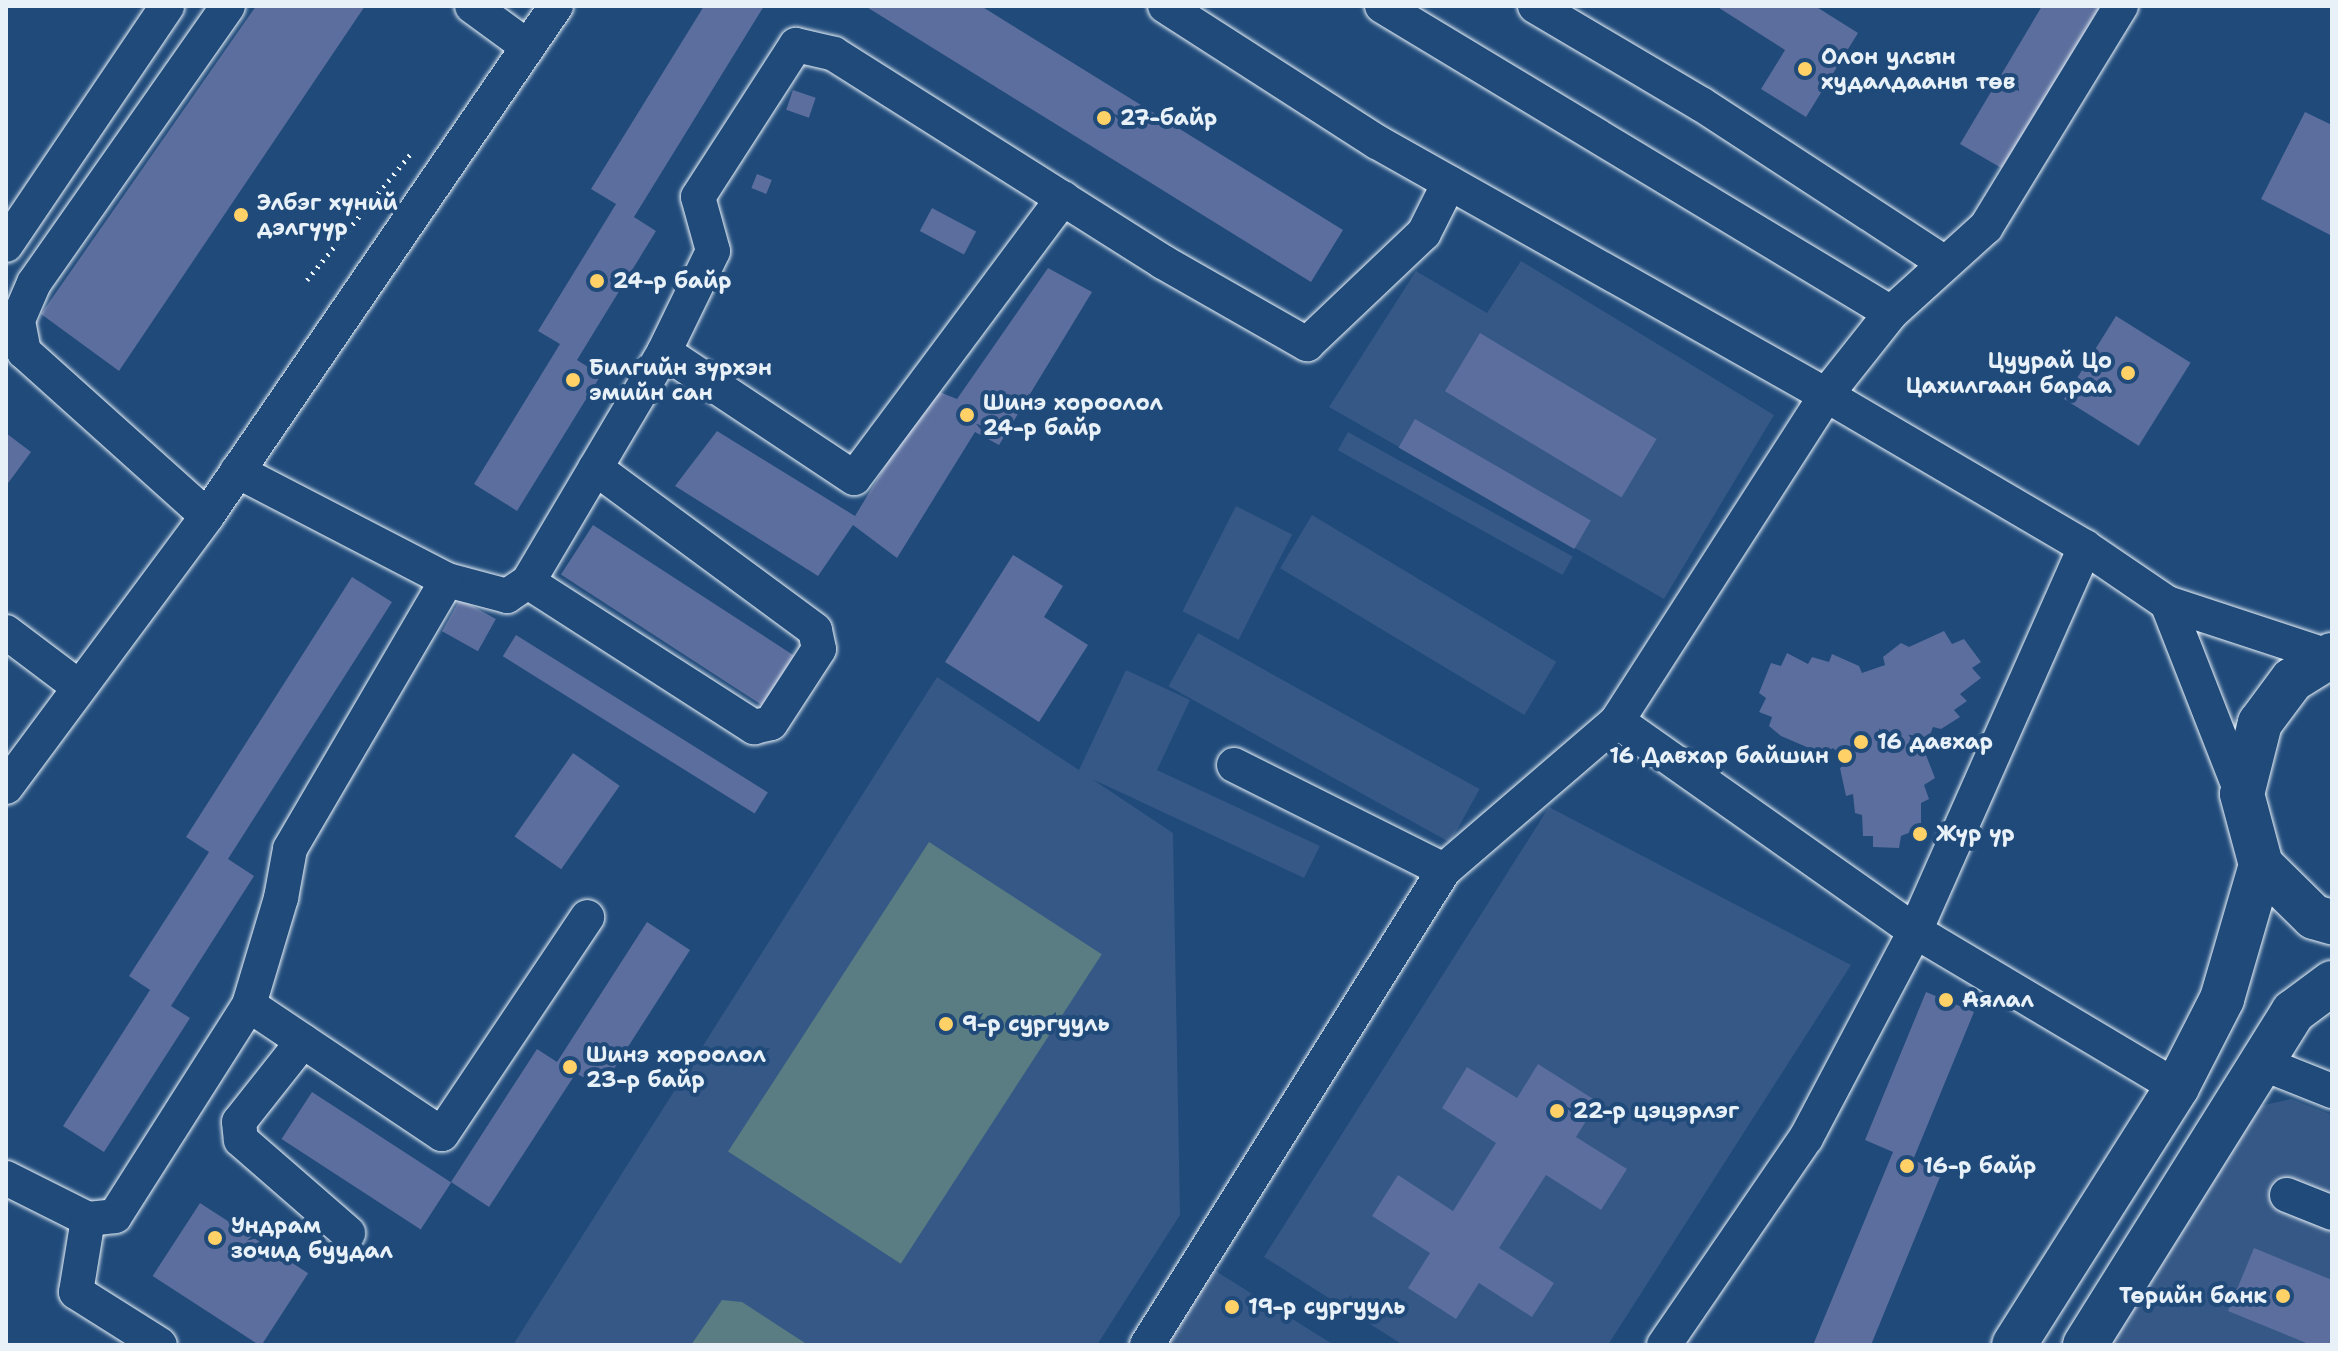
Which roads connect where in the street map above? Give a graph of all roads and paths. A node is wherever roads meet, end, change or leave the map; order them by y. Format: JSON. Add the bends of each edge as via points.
{"nodes":[{"id":1,"x":228,"y":6,"type":"edge"},
{"id":2,"x":472,"y":6,"type":"edge"},
{"id":3,"x":556,"y":6,"type":"edge"},
{"id":4,"x":1382,"y":6,"type":"edge"},
{"id":5,"x":1535,"y":6,"type":"edge"},
{"id":6,"x":2121,"y":6,"type":"edge"},
{"id":7,"x":1171,"y":7,"type":"edge"},
{"id":8,"x":153,"y":10,"type":"edge"},
{"id":9,"x":528,"y":47,"type":"junction"},
{"id":10,"x":419,"y":143,"type":"dead end"},
{"id":11,"x":1449,"y":183,"type":"junction"},
{"id":12,"x":1063,"y":198,"type":"junction"},
{"id":13,"x":6,"y":245,"type":"edge"},
{"id":14,"x":1945,"y":263,"type":"junction"},
{"id":15,"x":307,"y":280,"type":"dead end"},
{"id":16,"x":1891,"y":313,"type":"junction"},
{"id":17,"x":664,"y":352,"type":"junction"},
{"id":18,"x":1826,"y":395,"type":"junction"},
{"id":19,"x":595,"y":468,"type":"junction"},
{"id":20,"x":237,"y":471,"type":"junction"},
{"id":21,"x":207,"y":516,"type":"junction"},
{"id":22,"x":2085,"y":547,"type":"junction"},
{"id":23,"x":447,"y":580,"type":"junction"},
{"id":24,"x":528,"y":582,"type":"junction"},
{"id":25,"x":2167,"y":603,"type":"junction"},
{"id":26,"x":6,"y":632,"type":"edge"},
{"id":27,"x":2329,"y":655,"type":"edge"},
{"id":28,"x":79,"y":687,"type":"junction"},
{"id":29,"x":1617,"y":721,"type":"junction"},
{"id":30,"x":1234,"y":765,"type":"dead end"},
{"id":31,"x":6,"y":787,"type":"edge"},
{"id":32,"x":2242,"y":794,"type":"junction"},
{"id":33,"x":2261,"y":865,"type":"junction"},
{"id":34,"x":1444,"y":870,"type":"junction"},
{"id":35,"x":587,"y":917,"type":"dead end"},
{"id":36,"x":2332,"y":922,"type":"edge"},
{"id":37,"x":1915,"y":931,"type":"junction"},
{"id":38,"x":2332,"y":983,"type":"edge"},
{"id":39,"x":249,"y":1005,"type":"junction"},
{"id":40,"x":303,"y":1041,"type":"junction"},
{"id":41,"x":2264,"y":1064,"type":"junction"},
{"id":42,"x":2177,"y":1087,"type":"junction"},
{"id":43,"x":2332,"y":1091,"type":"edge"},
{"id":44,"x":6,"y":1178,"type":"edge"},
{"id":45,"x":2287,"y":1195,"type":"dead end"},
{"id":46,"x":2332,"y":1213,"type":"edge"},
{"id":47,"x":88,"y":1219,"type":"junction"},
{"id":48,"x":348,"y":1233,"type":"dead end"},
{"id":49,"x":160,"y":1345,"type":"edge"},
{"id":50,"x":1147,"y":1345,"type":"edge"},
{"id":51,"x":1664,"y":1345,"type":"edge"},
{"id":52,"x":2014,"y":1345,"type":"edge"},
{"id":53,"x":2085,"y":1345,"type":"edge"}],
"edges":[{"from":1,"to":21,"type":"street","via":[[34,283],[18,320],[24,352]]},
{"from":2,"to":9,"type":"street"},
{"from":3,"to":9,"type":"street"},
{"from":4,"to":16,"type":"street"},
{"from":5,"to":14,"type":"street","via":[[1701,104]]},
{"from":6,"to":14,"type":"street","via":[[1986,227]]},
{"from":7,"to":11,"type":"street"},
{"from":8,"to":13,"type":"street"},
{"from":9,"to":20,"type":"street"},
{"from":10,"to":15,"type":"path"},
{"from":11,"to":12,"type":"street","via":[[1424,233],[1307,344]]},
{"from":11,"to":18,"type":"street"},
{"from":12,"to":17,"type":"street","via":[[854,478]]},
{"from":12,"to":17,"type":"street","via":[[834,54],[796,45],[698,197],[713,251]]},
{"from":14,"to":16,"type":"street"},
{"from":16,"to":18,"type":"street"},
{"from":17,"to":19,"type":"street"},
{"from":18,"to":22,"type":"street"},
{"from":18,"to":29,"type":"street"},
{"from":19,"to":24,"type":"street"},
{"from":19,"to":24,"type":"street","via":[[815,630],[819,649],[771,723],[754,727]]},
{"from":20,"to":21,"type":"street"},
{"from":20,"to":23,"type":"street"},
{"from":21,"to":28,"type":"street"},
{"from":22,"to":25,"type":"street"},
{"from":22,"to":37,"type":"street"},
{"from":23,"to":24,"type":"street","via":[[507,596]]},
{"from":23,"to":39,"type":"street","via":[[290,849]]},
{"from":25,"to":27,"type":"street"},
{"from":25,"to":32,"type":"street"},
{"from":26,"to":28,"type":"street"},
{"from":27,"to":32,"type":"main road","via":[[2292,680],[2260,723]]},
{"from":28,"to":31,"type":"street"},
{"from":29,"to":34,"type":"street"},
{"from":29,"to":37,"type":"street"},
{"from":30,"to":34,"type":"street"},
{"from":32,"to":33,"type":"main road"},
{"from":33,"to":36,"type":"main road","via":[[2314,917]]},
{"from":33,"to":42,"type":"main road","via":[[2222,999]]},
{"from":34,"to":50,"type":"street"},
{"from":35,"to":40,"type":"street","via":[[442,1134]]},
{"from":37,"to":42,"type":"street"},
{"from":37,"to":51,"type":"street","via":[[1806,1138]]},
{"from":38,"to":41,"type":"main road","via":[[2293,1012]]},
{"from":39,"to":40,"type":"street"},
{"from":39,"to":47,"type":"street","via":[[115,1216]]},
{"from":40,"to":48,"type":"street","via":[[239,1122],[241,1140]]},
{"from":41,"to":43,"type":"street"},
{"from":41,"to":53,"type":"main road"},
{"from":42,"to":52,"type":"main road"},
{"from":44,"to":47,"type":"street"},
{"from":45,"to":46,"type":"street"},
{"from":47,"to":49,"type":"street","via":[[76,1292]]}]}
